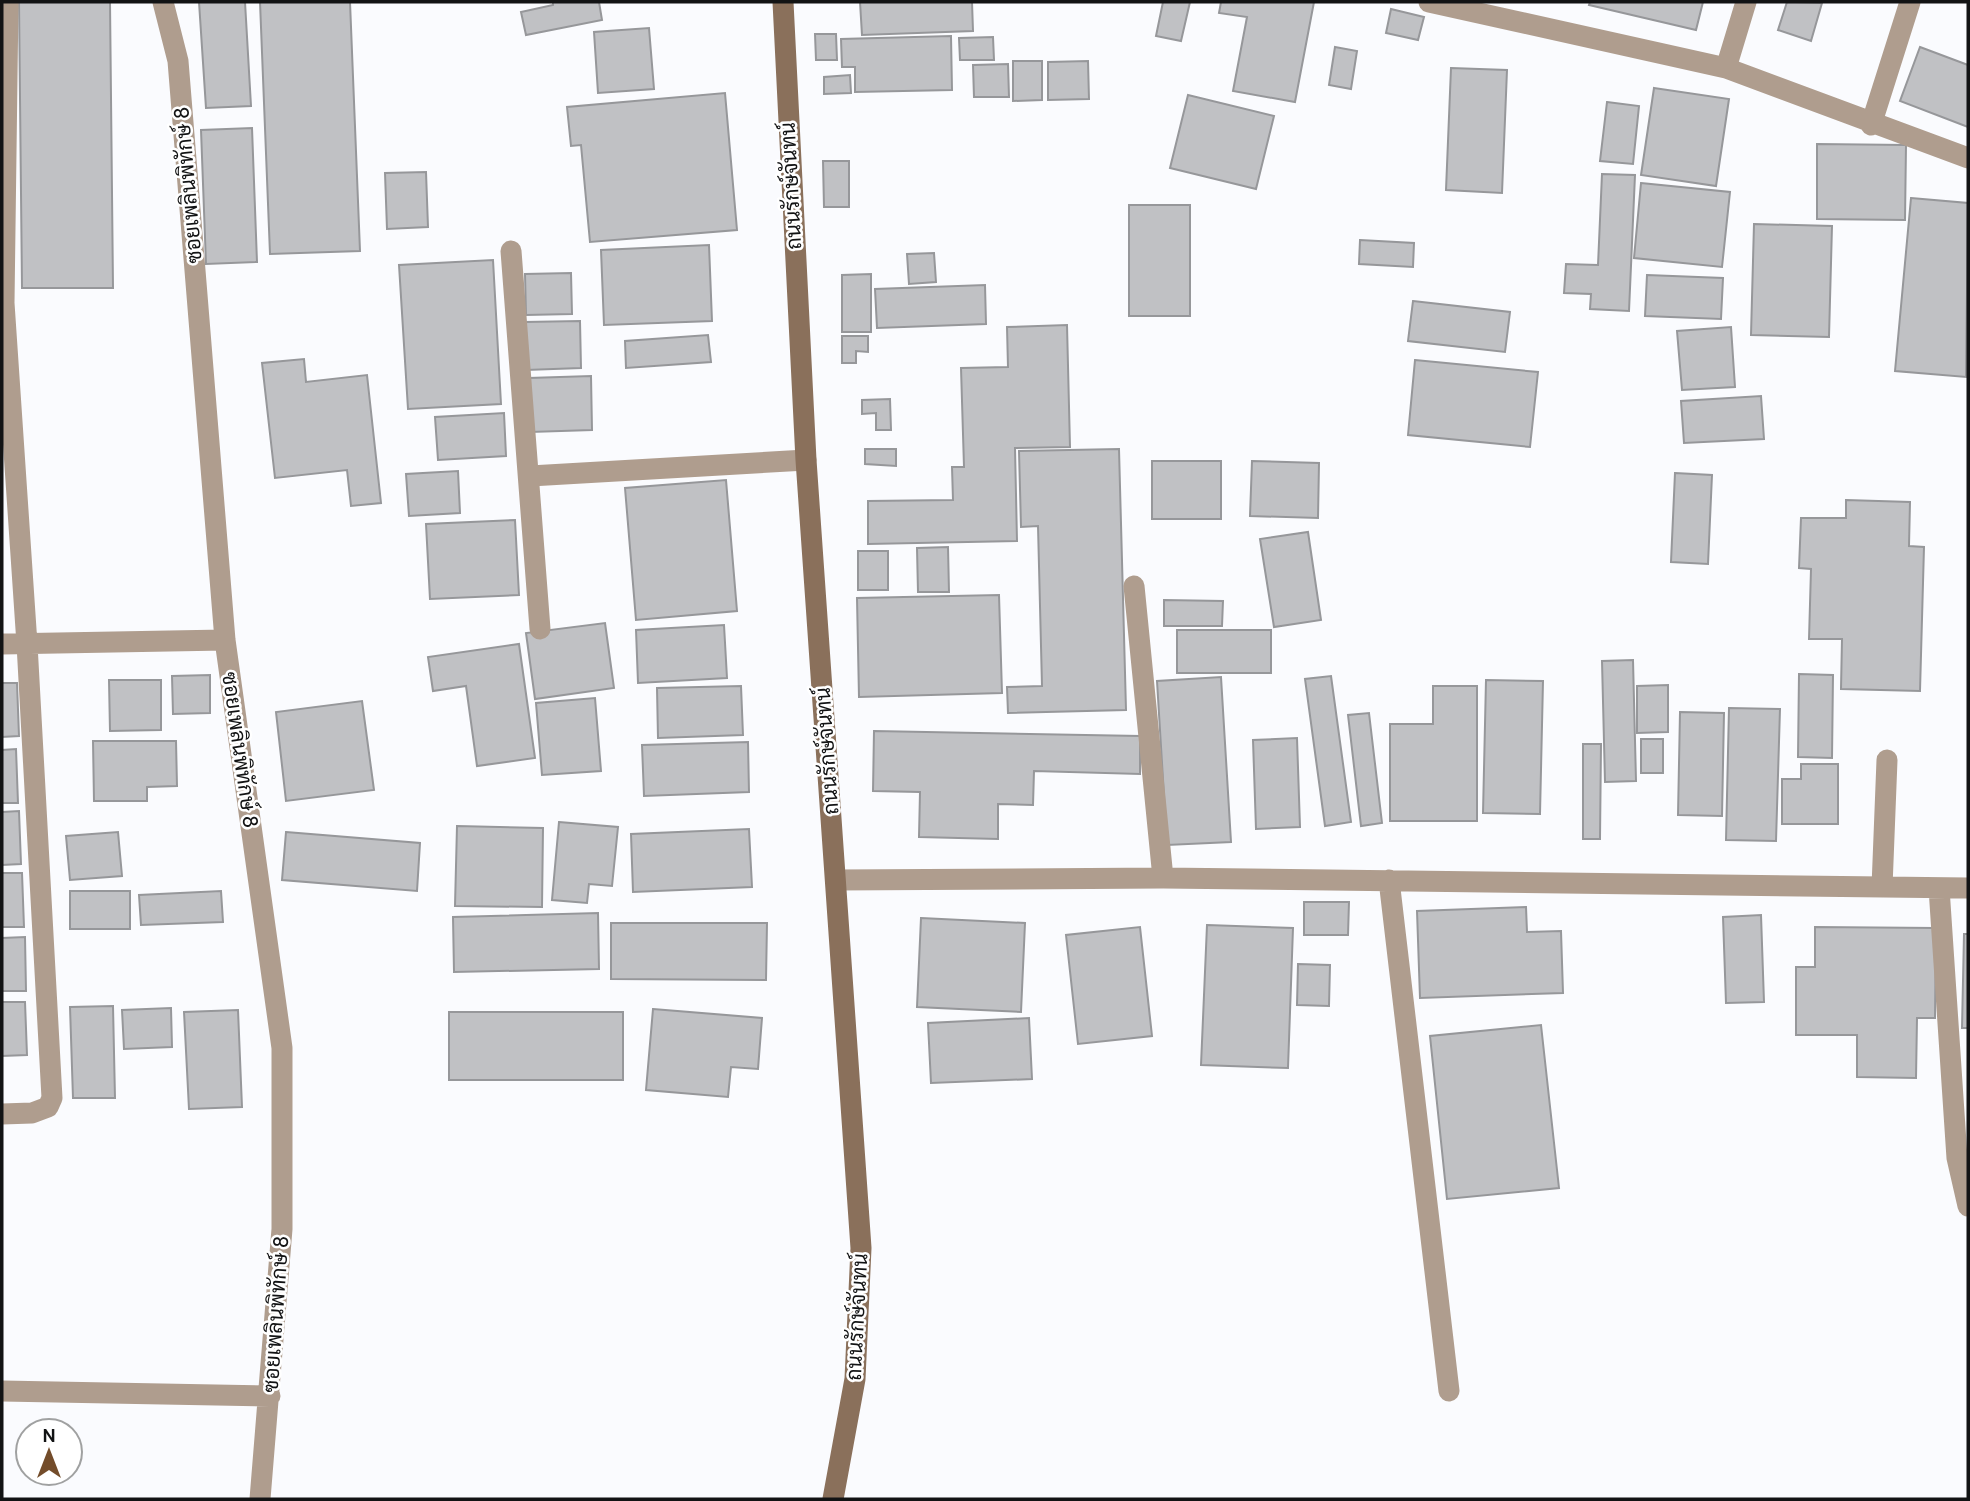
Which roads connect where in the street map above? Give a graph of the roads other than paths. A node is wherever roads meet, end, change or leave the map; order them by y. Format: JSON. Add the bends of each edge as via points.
{"nodes":[{"id":1,"x":8,"y":2,"type":"edge"},
{"id":2,"x":163,"y":2,"type":"edge"},
{"id":3,"x":783,"y":2,"type":"edge"},
{"id":4,"x":1432,"y":2,"type":"edge"},
{"id":5,"x":1746,"y":2,"type":"edge"},
{"id":6,"x":1910,"y":2,"type":"edge"},
{"id":7,"x":1726,"y":68,"type":"junction"},
{"id":8,"x":1871,"y":125,"type":"junction"},
{"id":9,"x":1968,"y":158,"type":"edge"},
{"id":10,"x":510,"y":251,"type":"dead end"},
{"id":11,"x":806,"y":460,"type":"junction"},
{"id":12,"x":530,"y":475,"type":"junction"},
{"id":13,"x":1134,"y":586,"type":"dead end"},
{"id":14,"x":540,"y":629,"type":"dead end"},
{"id":15,"x":225,"y":640,"type":"junction"},
{"id":16,"x":2,"y":644,"type":"edge"},
{"id":17,"x":27,"y":645,"type":"junction"},
{"id":18,"x":1887,"y":760,"type":"dead end"},
{"id":19,"x":1163,"y":878,"type":"junction"},
{"id":20,"x":836,"y":880,"type":"junction"},
{"id":21,"x":1389,"y":880,"type":"junction"},
{"id":22,"x":1882,"y":887,"type":"junction"},
{"id":23,"x":1939,"y":888,"type":"junction"},
{"id":24,"x":1968,"y":888,"type":"edge"},
{"id":25,"x":2,"y":1114,"type":"edge"},
{"id":26,"x":1968,"y":1206,"type":"edge"},
{"id":27,"x":2,"y":1391,"type":"edge"},
{"id":28,"x":1449,"y":1391,"type":"dead end"},
{"id":29,"x":270,"y":1396,"type":"junction"},
{"id":30,"x":260,"y":1499,"type":"edge"},
{"id":31,"x":833,"y":1499,"type":"edge"}],
"edges":[{"from":1,"to":17,"type":"street","via":[[4,303]]},
{"from":2,"to":15,"type":"street","name":"ซอยเพลินพิทักษ์ 8","via":[[178,61]]},
{"from":3,"to":11,"type":"main road","name":"ถนนรักษ์จันทน์"},
{"from":4,"to":7,"type":"street"},
{"from":5,"to":7,"type":"street"},
{"from":6,"to":8,"type":"street"},
{"from":7,"to":8,"type":"street"},
{"from":8,"to":9,"type":"street"},
{"from":10,"to":12,"type":"street"},
{"from":11,"to":12,"type":"street"},
{"from":11,"to":20,"type":"main road","name":"ถนนรักษ์จันทน์"},
{"from":12,"to":14,"type":"street"},
{"from":13,"to":19,"type":"street"},
{"from":15,"to":17,"type":"street"},
{"from":15,"to":29,"type":"street","name":"ซอยเพลินพิทักษ์ 8","via":[[282,1048],[282,1229]]},
{"from":16,"to":17,"type":"street"},
{"from":17,"to":25,"type":"street","via":[[52,1098],[48,1107],[32,1113]]},
{"from":18,"to":22,"type":"street"},
{"from":19,"to":20,"type":"street"},
{"from":19,"to":21,"type":"street"},
{"from":20,"to":31,"type":"main road","name":"ถนนรักษ์จันทน์","via":[[861,1248],[855,1379]]},
{"from":21,"to":22,"type":"street"},
{"from":21,"to":28,"type":"street"},
{"from":22,"to":23,"type":"street"},
{"from":23,"to":24,"type":"street"},
{"from":23,"to":26,"type":"street","via":[[1957,1158]]},
{"from":27,"to":29,"type":"street"},
{"from":29,"to":30,"type":"street","name":"ซอยเพลินพิทักษ์ 8"}]}
